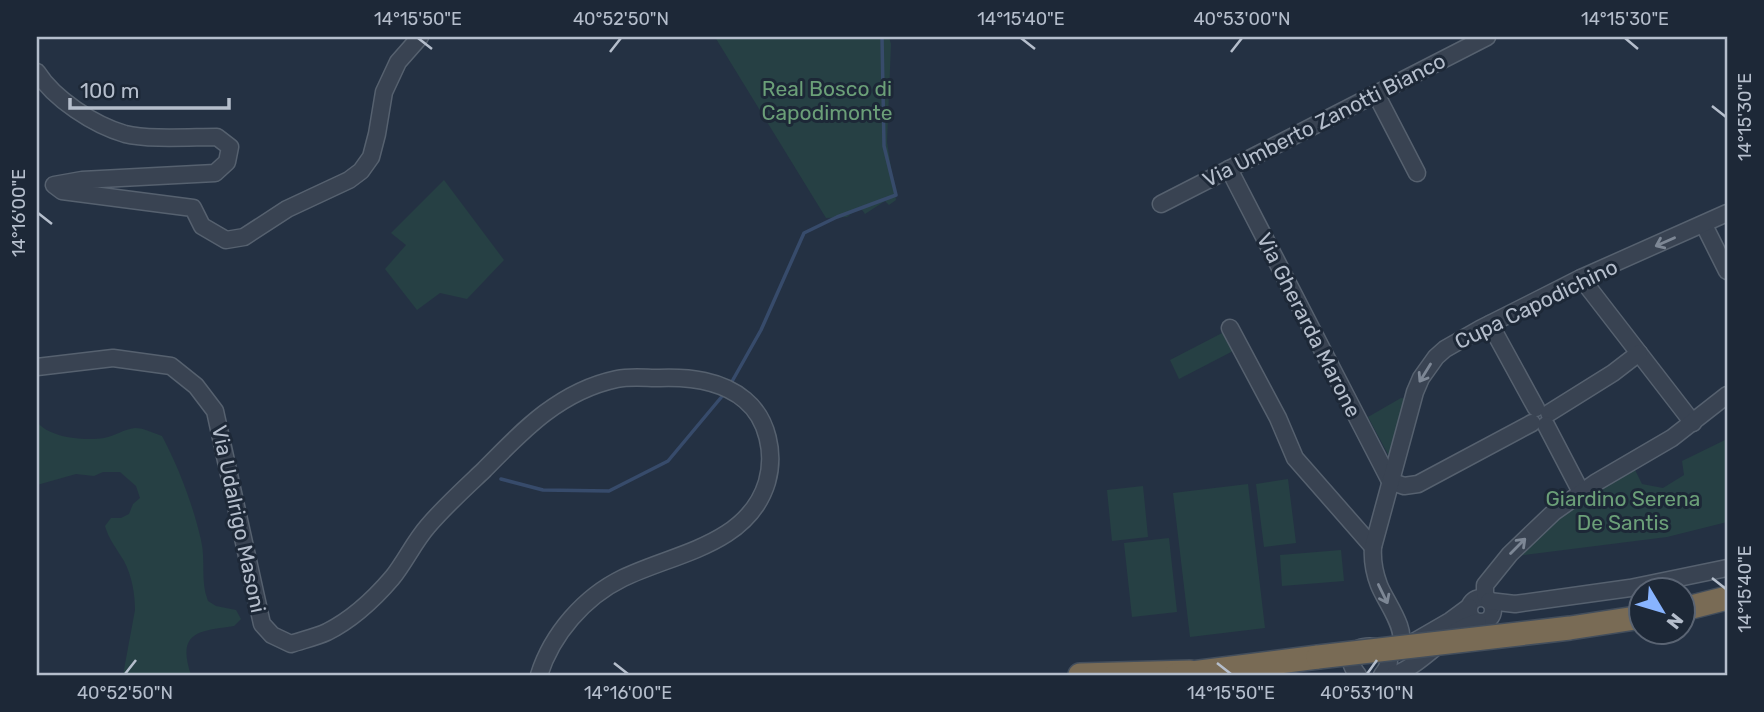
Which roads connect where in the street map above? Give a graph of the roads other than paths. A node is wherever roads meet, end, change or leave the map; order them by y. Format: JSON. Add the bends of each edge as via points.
{"nodes":[{"id":1,"x":420,"y":37,"type":"edge"},
{"id":2,"x":1487,"y":37,"type":"edge"},
{"id":3,"x":37,"y":72,"type":"edge"},
{"id":4,"x":1376,"y":94,"type":"junction"},
{"id":5,"x":1228,"y":169,"type":"junction"},
{"id":6,"x":1417,"y":173,"type":"dead end"},
{"id":7,"x":1161,"y":204,"type":"dead end"},
{"id":8,"x":1727,"y":213,"type":"edge"},
{"id":9,"x":1704,"y":225,"type":"junction"},
{"id":10,"x":1727,"y":271,"type":"edge"},
{"id":11,"x":1581,"y":278,"type":"junction"},
{"id":12,"x":1490,"y":324,"type":"junction"},
{"id":13,"x":1230,"y":328,"type":"dead end"},
{"id":14,"x":1639,"y":353,"type":"junction"},
{"id":15,"x":37,"y":367,"type":"edge"},
{"id":16,"x":1727,"y":395,"type":"edge"},
{"id":17,"x":1540,"y":417,"type":"junction"},
{"id":18,"x":1693,"y":423,"type":"junction"},
{"id":19,"x":1390,"y":481,"type":"junction"},
{"id":20,"x":1581,"y":492,"type":"junction"},
{"id":21,"x":1373,"y":547,"type":"junction"},
{"id":22,"x":1727,"y":568,"type":"edge"},
{"id":23,"x":1727,"y":598,"type":"edge"},
{"id":24,"x":1698,"y":605,"type":"edge"},
{"id":25,"x":1487,"y":610,"type":"junction"},
{"id":26,"x":1727,"y":613,"type":"edge"},
{"id":27,"x":1628,"y":619,"type":"edge"},
{"id":28,"x":1698,"y":620,"type":"edge"},
{"id":29,"x":1628,"y":633,"type":"edge"},
{"id":30,"x":1399,"y":646,"type":"junction"},
{"id":31,"x":1380,"y":647,"type":"junction"},
{"id":32,"x":1338,"y":669,"type":"edge"},
{"id":33,"x":1207,"y":671,"type":"junction"},
{"id":34,"x":539,"y":675,"type":"edge"},
{"id":35,"x":1080,"y":675,"type":"edge"},
{"id":36,"x":1176,"y":675,"type":"edge"},
{"id":37,"x":1287,"y":675,"type":"edge"},
{"id":38,"x":1382,"y":675,"type":"edge"},
{"id":39,"x":1394,"y":675,"type":"edge"}],
"edges":[{"from":1,"to":3,"type":"street","via":[[398,62],[384,92],[371,157],[361,171],[244,237],[226,240],[202,226],[193,208],[62,191],[54,185],[215,173],[227,162],[230,147],[217,137],[127,134],[112,129],[59,99]]},
{"from":2,"to":4,"type":"street","name":"Via Umberto Zanotti Bianco"},
{"from":4,"to":5,"type":"street","name":"Via Umberto Zanotti Bianco"},
{"from":4,"to":6,"type":"street"},
{"from":5,"to":7,"type":"street","name":"Via Umberto Zanotti Bianco"},
{"from":5,"to":19,"type":"street","name":"Via Gherarda Marone"},
{"from":8,"to":9,"type":"street","name":"Cupa Capodichino"},
{"from":9,"to":10,"type":"street"},
{"from":9,"to":11,"type":"street","name":"Cupa Capodichino","one_way":true},
{"from":11,"to":12,"type":"street","name":"Cupa Capodichino"},
{"from":11,"to":14,"type":"street"},
{"from":12,"to":17,"type":"street"},
{"from":12,"to":19,"type":"street","name":"Cupa Capodichino","one_way":true,"via":[[1445,349],[1427,368],[1415,392]]},
{"from":13,"to":21,"type":"street","via":[[1295,458]]},
{"from":14,"to":17,"type":"street"},
{"from":14,"to":18,"type":"street"},
{"from":15,"to":34,"type":"street","name":"Via Udalrigo Masoni","via":[[113,358],[171,366],[197,386],[215,411],[262,624],[291,644],[327,632],[362,609],[392,578],[428,527],[526,426],[555,404],[618,379],[681,377],[718,385],[742,397],[762,423],[770,447],[770,471],[757,506],[742,524],[720,538],[622,578],[590,600],[554,641]]},
{"from":16,"to":18,"type":"street"},
{"from":17,"to":19,"type":"street","via":[[1418,484]]},
{"from":17,"to":20,"type":"street"},
{"from":18,"to":20,"type":"street"},
{"from":19,"to":21,"type":"street","name":"Cupa Capodichino"},
{"from":25,"to":20,"type":"street","one_way":true,"via":[[1485,585],[1553,512]]},
{"from":21,"to":30,"type":"street","name":"Cupa Capodichino","one_way":true,"via":[[1379,586],[1403,636]]},
{"from":22,"to":25,"type":"street"},
{"from":23,"to":24,"type":"highway"},
{"from":25,"to":30,"type":"street","via":[[1469,615],[1469,607],[1420,639]]},
{"from":25,"to":39,"type":"street","via":[[1422,660]]},
{"from":26,"to":28,"type":"highway"},
{"from":27,"to":32,"type":"highway","bridge":true},
{"from":29,"to":32,"type":"highway"},
{"from":30,"to":31,"type":"street"},
{"from":31,"to":32,"type":"street","via":[[1359,649]]},
{"from":31,"to":38,"type":"street","via":[[1388,661]]},
{"from":32,"to":33,"type":"highway"},
{"from":32,"to":37,"type":"highway"},
{"from":33,"to":35,"type":"highway"},
{"from":33,"to":36,"type":"highway"}]}
